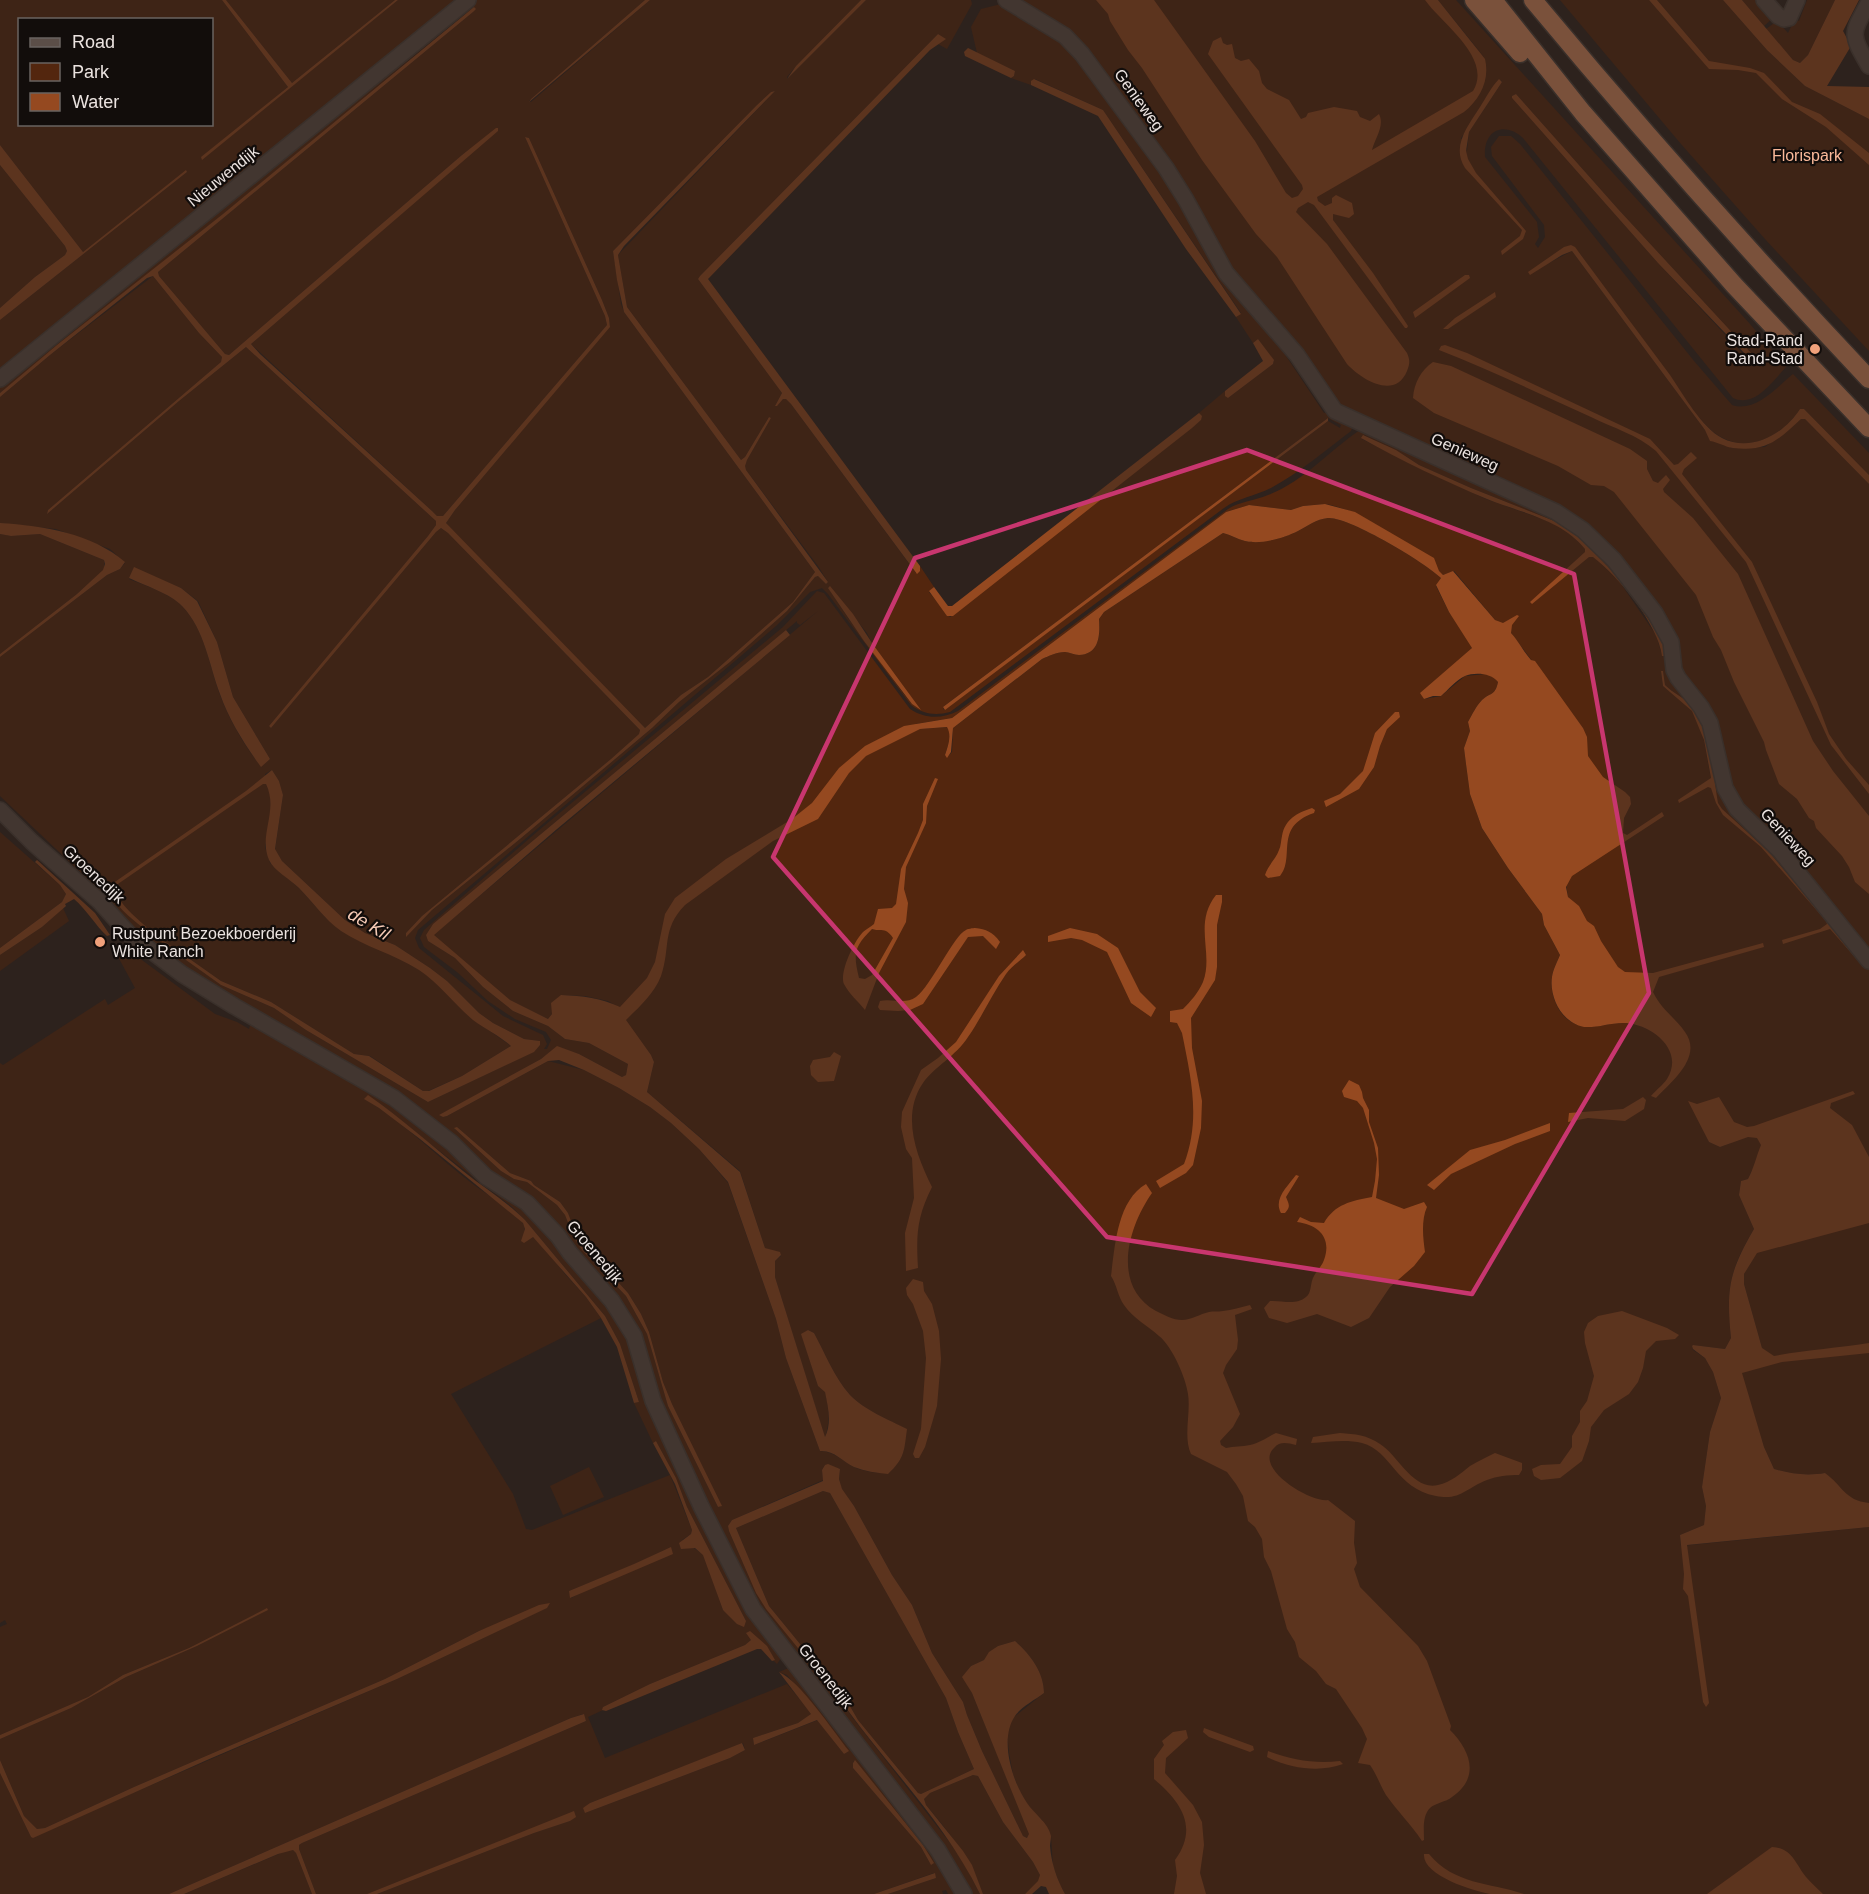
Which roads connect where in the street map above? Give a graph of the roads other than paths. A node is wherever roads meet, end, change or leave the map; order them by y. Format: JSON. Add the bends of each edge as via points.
{"nodes":[{"id":1,"x":468,"y":0,"type":"edge"},
{"id":2,"x":1006,"y":0,"type":"edge"},
{"id":3,"x":1474,"y":0,"type":"edge"},
{"id":4,"x":1493,"y":0,"type":"edge"},
{"id":5,"x":1533,"y":0,"type":"edge"},
{"id":6,"x":1764,"y":0,"type":"edge"},
{"id":7,"x":1797,"y":0,"type":"edge"},
{"id":8,"x":1869,"y":2,"type":"edge"},
{"id":9,"x":1869,"y":66,"type":"edge"},
{"id":10,"x":1583,"y":113,"type":"junction"},
{"id":11,"x":0,"y":379,"type":"edge"},
{"id":12,"x":1869,"y":379,"type":"edge"},
{"id":13,"x":1869,"y":428,"type":"edge"},
{"id":14,"x":0,"y":810,"type":"edge"},
{"id":15,"x":1869,"y":961,"type":"edge"},
{"id":16,"x":964,"y":1894,"type":"edge"}],
"edges":[{"from":1,"to":11,"type":"street","name":"Nieuwendijk"},
{"from":2,"to":15,"type":"street","name":"Genieweg","via":[[1065,36],[1082,54],[1166,168],[1226,273],[1297,355],[1335,411],[1556,512],[1583,530],[1614,561],[1649,605],[1671,642],[1674,670],[1710,723],[1725,788],[1737,809],[1781,852]]},
{"from":3,"to":10,"type":"highway","via":[[1528,61]]},
{"from":4,"to":10,"type":"highway"},
{"from":5,"to":12,"type":"highway","via":[[1623,109]]},
{"from":6,"to":7,"type":"street","via":[[1784,19],[1789,18]]},
{"from":8,"to":9,"type":"street","via":[[1854,32]]},
{"from":10,"to":13,"type":"highway","via":[[1734,285]]},
{"from":14,"to":16,"type":"street","name":"Groenedijk","via":[[99,901],[129,934],[208,991],[394,1098],[452,1143],[486,1177],[527,1203],[558,1236],[612,1301],[634,1336],[653,1401],[753,1609],[938,1851]]}]}
